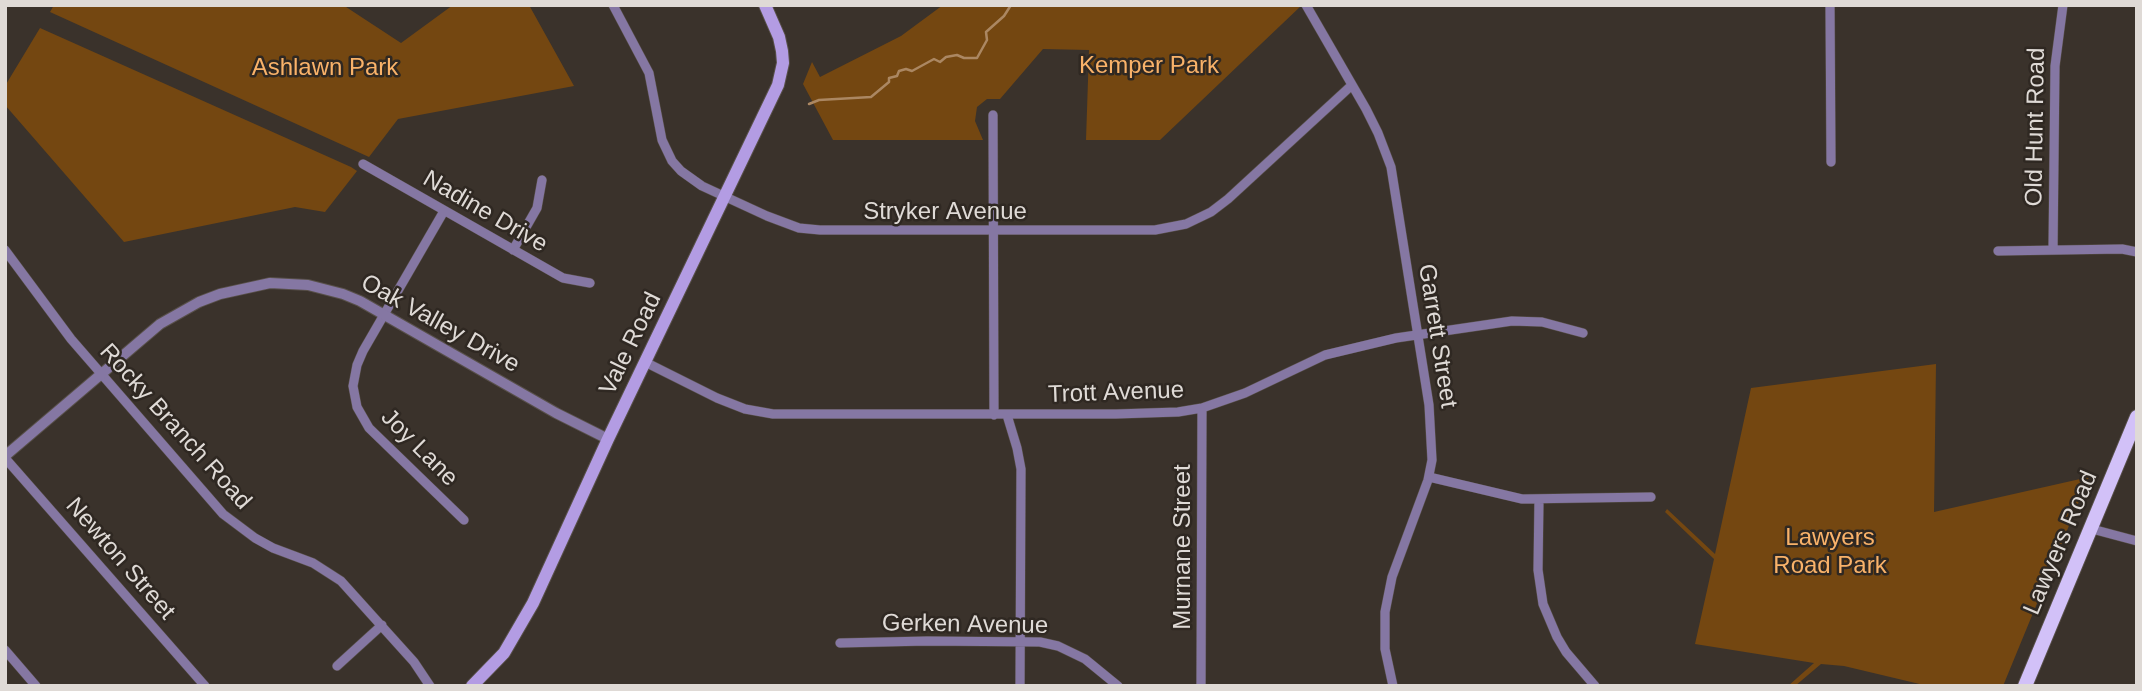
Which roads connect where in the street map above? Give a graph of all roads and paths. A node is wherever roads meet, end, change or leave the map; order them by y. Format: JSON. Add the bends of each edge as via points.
{"nodes":[{"id":1,"x":612,"y":5,"type":"edge"},
{"id":2,"x":1306,"y":5,"type":"edge"},
{"id":3,"x":1830,"y":5,"type":"edge"},
{"id":4,"x":2063,"y":5,"type":"edge"},
{"id":5,"x":768,"y":6,"type":"edge"},
{"id":6,"x":1352,"y":85,"type":"junction"},
{"id":7,"x":993,"y":116,"type":"dead end"},
{"id":8,"x":1831,"y":162,"type":"dead end"},
{"id":9,"x":363,"y":164,"type":"dead end"},
{"id":10,"x":542,"y":180,"type":"dead end"},
{"id":11,"x":724,"y":197,"type":"junction"},
{"id":12,"x":444,"y":211,"type":"junction"},
{"id":13,"x":993,"y":231,"type":"junction"},
{"id":14,"x":5,"y":250,"type":"edge"},
{"id":15,"x":513,"y":250,"type":"junction"},
{"id":16,"x":2053,"y":250,"type":"junction"},
{"id":17,"x":1998,"y":251,"type":"dead end"},
{"id":18,"x":2137,"y":252,"type":"edge"},
{"id":19,"x":590,"y":284,"type":"dead end"},
{"id":20,"x":384,"y":315,"type":"junction"},
{"id":21,"x":1583,"y":332,"type":"dead end"},
{"id":22,"x":1418,"y":335,"type":"junction"},
{"id":23,"x":645,"y":362,"type":"junction"},
{"id":24,"x":100,"y":373,"type":"junction"},
{"id":25,"x":1202,"y":408,"type":"junction"},
{"id":26,"x":994,"y":415,"type":"junction"},
{"id":27,"x":1007,"y":415,"type":"junction"},
{"id":28,"x":2137,"y":417,"type":"edge"},
{"id":29,"x":608,"y":439,"type":"junction"},
{"id":30,"x":5,"y":457,"type":"edge"},
{"id":31,"x":1429,"y":477,"type":"junction"},
{"id":32,"x":1651,"y":497,"type":"dead end"},
{"id":33,"x":1539,"y":500,"type":"junction"},
{"id":34,"x":464,"y":520,"type":"dead end"},
{"id":35,"x":2092,"y":529,"type":"junction"},
{"id":36,"x":2137,"y":541,"type":"edge"},
{"id":37,"x":382,"y":625,"type":"junction"},
{"id":38,"x":1020,"y":641,"type":"junction"},
{"id":39,"x":840,"y":643,"type":"dead end"},
{"id":40,"x":5,"y":650,"type":"edge"},
{"id":41,"x":337,"y":666,"type":"dead end"},
{"id":42,"x":36,"y":686,"type":"edge"},
{"id":43,"x":205,"y":686,"type":"edge"},
{"id":44,"x":430,"y":686,"type":"edge"},
{"id":45,"x":472,"y":686,"type":"edge"},
{"id":46,"x":1020,"y":686,"type":"edge"},
{"id":47,"x":1118,"y":686,"type":"edge"},
{"id":48,"x":1201,"y":686,"type":"edge"},
{"id":49,"x":1393,"y":686,"type":"edge"},
{"id":50,"x":1595,"y":686,"type":"edge"},
{"id":51,"x":2025,"y":686,"type":"edge"}],
"edges":[{"from":1,"to":11,"type":"street","name":"Stryker Avenue","via":[[649,74],[666,151],[691,179]]},
{"from":2,"to":6,"type":"street","name":"Garrett Street"},
{"from":3,"to":8,"type":"street"},
{"from":4,"to":16,"type":"street","name":"Old Hunt Road","via":[[2055,66]]},
{"from":5,"to":11,"type":"main road","name":"Vale Road","via":[[782,51],[781,74]]},
{"from":6,"to":13,"type":"street","name":"Stryker Avenue","via":[[1228,199],[1192,222],[1155,230]]},
{"from":6,"to":22,"type":"street","name":"Garrett Street","via":[[1391,167]]},
{"from":7,"to":13,"type":"street"},
{"from":9,"to":12,"type":"street","name":"Nadine Drive"},
{"from":10,"to":15,"type":"street","via":[[537,208]]},
{"from":11,"to":13,"type":"street","name":"Stryker Avenue","via":[[799,228]]},
{"from":11,"to":23,"type":"main road","name":"Vale Road"},
{"from":12,"to":15,"type":"street","name":"Nadine Drive"},
{"from":12,"to":20,"type":"street","name":"Joy Lane"},
{"from":13,"to":26,"type":"street"},
{"from":14,"to":24,"type":"street","name":"Rocky Branch Road"},
{"from":15,"to":19,"type":"street","name":"Nadine Drive","via":[[563,278]]},
{"from":16,"to":17,"type":"street"},
{"from":16,"to":18,"type":"street"},
{"from":20,"to":24,"type":"street","name":"Oak Valley Drive","via":[[325,288],[289,283],[251,285],[179,312]]},
{"from":20,"to":29,"type":"street","name":"Oak Valley Drive"},
{"from":20,"to":34,"type":"street","name":"Joy Lane","via":[[357,365],[353,386],[357,407],[376,436]]},
{"from":21,"to":22,"type":"street","name":"Trott Avenue","via":[[1542,322],[1512,321]]},
{"from":22,"to":25,"type":"street","name":"Trott Avenue","via":[[1325,355]]},
{"from":22,"to":31,"type":"street","name":"Garrett Street","via":[[1432,434]]},
{"from":23,"to":26,"type":"street","name":"Trott Avenue","via":[[717,398],[773,414]]},
{"from":23,"to":29,"type":"main road","name":"Vale Road"},
{"from":24,"to":30,"type":"street","name":"Oak Valley Drive"},
{"from":24,"to":37,"type":"street","name":"Rocky Branch Road","via":[[223,514],[255,538],[327,571]]},
{"from":25,"to":27,"type":"street","name":"Trott Avenue"},
{"from":25,"to":48,"type":"street","name":"Murnane Street"},
{"from":26,"to":27,"type":"street","name":"Trott Avenue"},
{"from":27,"to":38,"type":"street","via":[[1021,469]]},
{"from":28,"to":35,"type":"main road","name":"Lawyers Road"},
{"from":29,"to":45,"type":"main road","name":"Vale Road","via":[[516,635],[497,663]]},
{"from":30,"to":43,"type":"street","name":"Newton Street"},
{"from":31,"to":33,"type":"street"},
{"from":31,"to":49,"type":"street","name":"Garrett Street","via":[[1388,593],[1384,631]]},
{"from":32,"to":33,"type":"street"},
{"from":33,"to":50,"type":"street","via":[[1538,570],[1544,604],[1566,653]]},
{"from":35,"to":36,"type":"street"},
{"from":35,"to":51,"type":"main road","name":"Lawyers Road"},
{"from":37,"to":41,"type":"street"},
{"from":37,"to":44,"type":"street","name":"Rocky Branch Road"},
{"from":38,"to":39,"type":"street","name":"Gerken Avenue"},
{"from":38,"to":46,"type":"street"},
{"from":38,"to":47,"type":"street","name":"Gerken Avenue","via":[[1072,652]]},
{"from":40,"to":42,"type":"street"}]}
